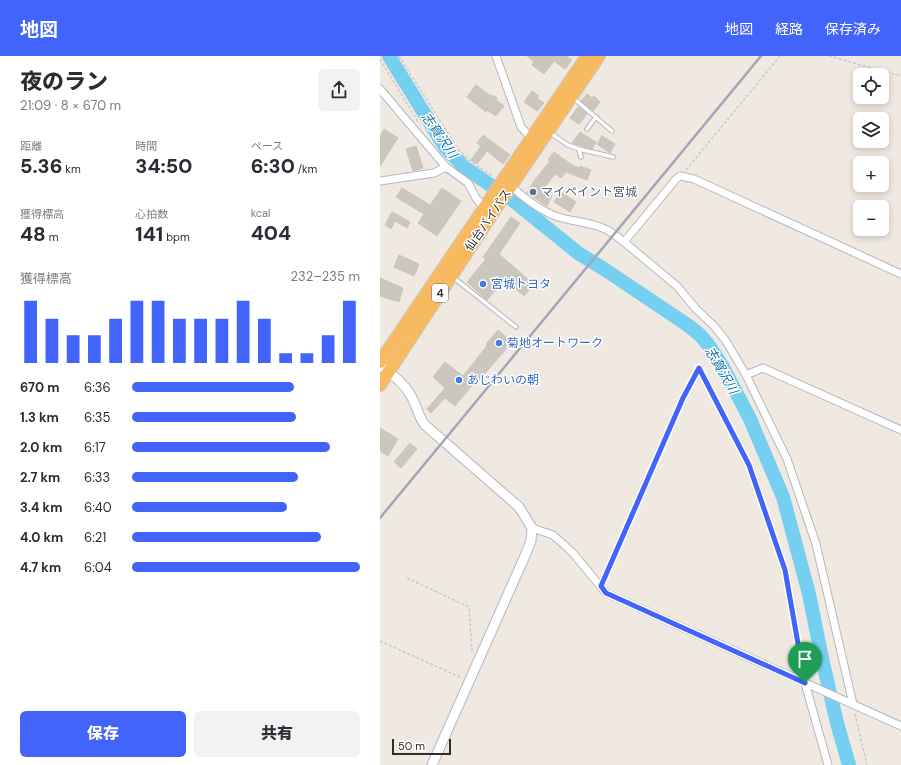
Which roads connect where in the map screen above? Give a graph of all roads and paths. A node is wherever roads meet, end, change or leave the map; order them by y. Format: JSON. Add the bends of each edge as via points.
{"nodes":[{"id":1,"x":399,"y":56,"type":"edge"},
{"id":2,"x":496,"y":56,"type":"edge"},
{"id":3,"x":587,"y":56,"type":"edge"},
{"id":4,"x":599,"y":56,"type":"edge"},
{"id":5,"x":780,"y":56,"type":"edge"},
{"id":6,"x":829,"y":56,"type":"edge"},
{"id":7,"x":380,"y":58,"type":"edge"},
{"id":8,"x":901,"y":76,"type":"edge"},
{"id":9,"x":380,"y":88,"type":"edge"},
{"id":10,"x":571,"y":97,"type":"junction"},
{"id":11,"x":596,"y":117,"type":"junction"},
{"id":12,"x":421,"y":126,"type":"dead end"},
{"id":13,"x":587,"y":129,"type":"dead end"},
{"id":14,"x":548,"y":131,"type":"junction"},
{"id":15,"x":612,"y":131,"type":"dead end"},
{"id":16,"x":532,"y":139,"type":"junction"},
{"id":17,"x":579,"y":149,"type":"junction"},
{"id":18,"x":581,"y":157,"type":"dead end"},
{"id":19,"x":613,"y":157,"type":"dead end"},
{"id":20,"x":446,"y":167,"type":"junction"},
{"id":21,"x":681,"y":176,"type":"junction"},
{"id":22,"x":380,"y":181,"type":"edge"},
{"id":23,"x":506,"y":184,"type":"junction"},
{"id":24,"x":496,"y":199,"type":"junction"},
{"id":25,"x":484,"y":208,"type":"junction"},
{"id":26,"x":624,"y":242,"type":"junction"},
{"id":27,"x":901,"y":274,"type":"edge"},
{"id":28,"x":451,"y":276,"type":"junction"},
{"id":29,"x":516,"y":328,"type":"dead end"},
{"id":30,"x":380,"y":362,"type":"edge"},
{"id":31,"x":384,"y":369,"type":"edge"},
{"id":32,"x":746,"y":375,"type":"junction"},
{"id":33,"x":380,"y":385,"type":"edge"},
{"id":34,"x":901,"y":430,"type":"edge"},
{"id":35,"x":532,"y":528,"type":"junction"},
{"id":36,"x":407,"y":578,"type":"dead end"},
{"id":37,"x":601,"y":586,"type":"junction"},
{"id":38,"x":380,"y":641,"type":"edge"},
{"id":39,"x":481,"y":656,"type":"junction"},
{"id":40,"x":470,"y":681,"type":"junction"},
{"id":41,"x":807,"y":684,"type":"junction"},
{"id":42,"x":851,"y":703,"type":"junction"},
{"id":43,"x":901,"y":726,"type":"edge"},
{"id":44,"x":432,"y":765,"type":"edge"},
{"id":45,"x":828,"y":765,"type":"edge"},
{"id":46,"x":867,"y":765,"type":"edge"}],
"edges":[{"from":1,"to":23,"type":"path","via":[[458,149],[468,160]]},
{"from":2,"to":16,"type":"street","via":[[521,127]]},
{"from":3,"to":16,"type":"highway","name":"仙台バイパス","number":"4"},
{"from":4,"to":10,"type":"highway","name":"仙台バイパス","number":"4"},
{"from":5,"to":21,"type":"path"},
{"from":6,"to":8,"type":"path"},
{"from":7,"to":12,"type":"path"},
{"from":9,"to":20,"type":"street"},
{"from":10,"to":11,"type":"lane"},
{"from":10,"to":14,"type":"highway","name":"仙台バイパス","number":"4"},
{"from":11,"to":13,"type":"lane"},
{"from":11,"to":15,"type":"lane"},
{"from":14,"to":17,"type":"lane","via":[[568,145]]},
{"from":14,"to":23,"type":"highway","name":"仙台バイパス","number":"4"},
{"from":16,"to":23,"type":"highway","name":"仙台バイパス","number":"4"},
{"from":17,"to":18,"type":"lane"},
{"from":17,"to":19,"type":"lane"},
{"from":20,"to":22,"type":"street","via":[[434,173]]},
{"from":20,"to":25,"type":"street","via":[[468,183]]},
{"from":21,"to":26,"type":"street"},
{"from":21,"to":27,"type":"street","via":[[694,179]]},
{"from":23,"to":24,"type":"highway","name":"仙台バイパス","number":"4"},
{"from":23,"to":26,"type":"street","via":[[549,212],[606,229]]},
{"from":24,"to":25,"type":"highway","name":"仙台バイパス","number":"4"},
{"from":24,"to":28,"type":"highway","name":"仙台バイパス","number":"4"},
{"from":25,"to":30,"type":"highway","name":"仙台バイパス","number":"4"},
{"from":26,"to":32,"type":"street","via":[[677,286],[714,326]]},
{"from":28,"to":29,"type":"lane"},
{"from":28,"to":31,"type":"highway","name":"仙台バイパス","number":"4"},
{"from":31,"to":33,"type":"highway","name":"仙台バイパス","number":"4"},
{"from":31,"to":35,"type":"street","via":[[408,390],[425,425],[519,507]]},
{"from":32,"to":34,"type":"street","via":[[763,368]]},
{"from":32,"to":42,"type":"street","via":[[787,459],[816,544]]},
{"from":35,"to":37,"type":"street","via":[[552,535],[572,552]]},
{"from":35,"to":39,"type":"street","via":[[532,541]]},
{"from":36,"to":39,"type":"path","via":[[469,608],[472,651]]},
{"from":37,"to":41,"type":"street","via":[[606,593]]},
{"from":37,"to":41,"type":"path","via":[[683,398],[699,368],[749,465],[785,570]]},
{"from":38,"to":40,"type":"path"},
{"from":39,"to":40,"type":"street"},
{"from":40,"to":44,"type":"street"},
{"from":41,"to":42,"type":"street"},
{"from":41,"to":45,"type":"street"},
{"from":42,"to":43,"type":"street"},
{"from":42,"to":46,"type":"path"}]}
